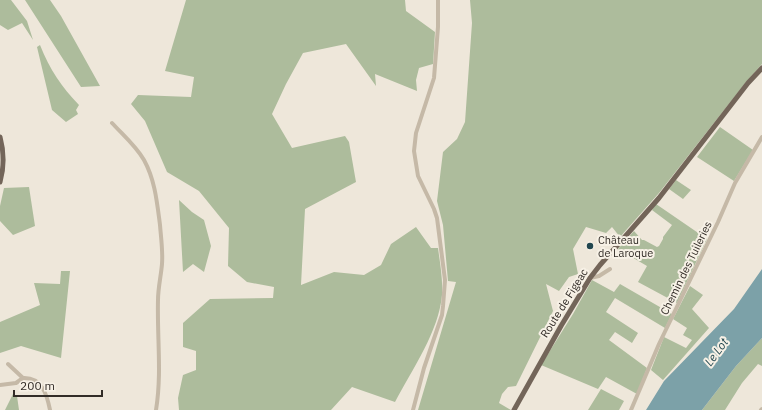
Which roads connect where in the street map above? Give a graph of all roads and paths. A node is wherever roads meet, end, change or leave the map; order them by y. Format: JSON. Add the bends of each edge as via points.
{"nodes":[{"id":1,"x":438,"y":0,"type":"edge"},
{"id":2,"x":762,"y":68,"type":"edge"},
{"id":3,"x":112,"y":123,"type":"dead end"},
{"id":4,"x":0,"y":137,"type":"edge"},
{"id":5,"x":762,"y":137,"type":"edge"},
{"id":6,"x":0,"y":182,"type":"edge"},
{"id":7,"x":610,"y":269,"type":"dead end"},
{"id":8,"x":590,"y":278,"type":"junction"},
{"id":9,"x":8,"y":364,"type":"dead end"},
{"id":10,"x":23,"y":378,"type":"junction"},
{"id":11,"x":0,"y":385,"type":"edge"},
{"id":12,"x":50,"y":410,"type":"edge"},
{"id":13,"x":156,"y":410,"type":"edge"},
{"id":14,"x":413,"y":410,"type":"edge"},
{"id":15,"x":514,"y":410,"type":"edge"},
{"id":16,"x":631,"y":410,"type":"edge"}],
"edges":[{"from":1,"to":14,"type":"street","via":[[434,78],[416,133],[414,151],[418,176],[437,218],[445,280],[442,315]]},
{"from":2,"to":8,"type":"main road","name":"Route de Figeac","via":[[659,198]]},
{"from":3,"to":13,"type":"street","via":[[143,159],[154,184],[157,202],[162,255],[158,301]]},
{"from":4,"to":6,"type":"main road","via":[[3,167]]},
{"from":5,"to":16,"type":"street","name":"Chemin des Tuileries","via":[[735,183],[659,344]]},
{"from":7,"to":8,"type":"street"},
{"from":8,"to":15,"type":"main road","name":"Route de Figeac"},
{"from":9,"to":10,"type":"street"},
{"from":10,"to":11,"type":"street","via":[[16,383]]},
{"from":10,"to":12,"type":"street","via":[[30,378],[43,388]]}]}
